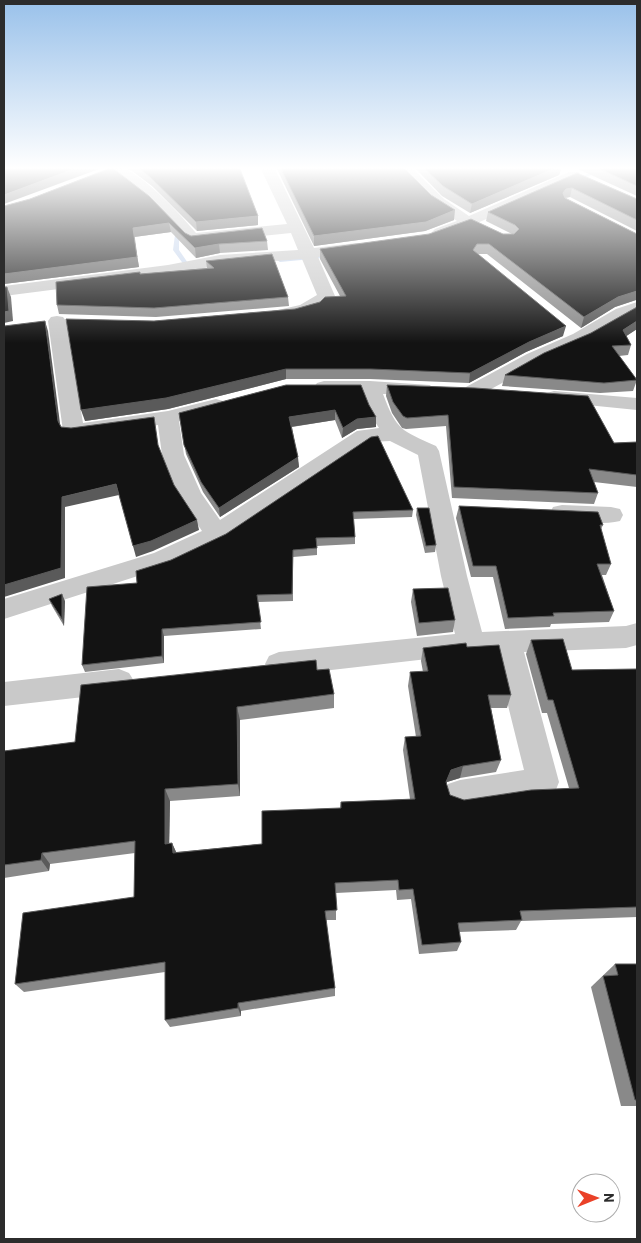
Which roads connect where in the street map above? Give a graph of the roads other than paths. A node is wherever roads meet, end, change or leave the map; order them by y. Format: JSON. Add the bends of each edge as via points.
{"nodes":[{"id":1,"x":183,"y":227,"type":"edge"},
{"id":2,"x":454,"y":227,"type":"edge"},
{"id":3,"x":295,"y":228,"type":"joint"},
{"id":4,"x":428,"y":237,"type":"edge"},
{"id":5,"x":367,"y":247,"type":"edge"},
{"id":6,"x":307,"y":254,"type":"junction"},
{"id":7,"x":4,"y":291,"type":"edge"},
{"id":8,"x":637,"y":307,"type":"edge"},
{"id":9,"x":267,"y":315,"type":"edge"},
{"id":10,"x":77,"y":322,"type":"edge"},
{"id":11,"x":304,"y":387,"type":"edge"},
{"id":12,"x":370,"y":387,"type":"junction"},
{"id":13,"x":457,"y":391,"type":"junction"},
{"id":14,"x":231,"y":401,"type":"edge"},
{"id":15,"x":637,"y":404,"type":"edge"},
{"id":16,"x":168,"y":417,"type":"junction"},
{"id":17,"x":393,"y":434,"type":"junction"},
{"id":18,"x":544,"y":512,"type":"edge"},
{"id":19,"x":611,"y":515,"type":"dead end"},
{"id":20,"x":217,"y":534,"type":"junction"},
{"id":21,"x":4,"y":610,"type":"edge"},
{"id":22,"x":637,"y":634,"type":"edge"},
{"id":23,"x":471,"y":643,"type":"junction"},
{"id":24,"x":507,"y":643,"type":"junction"},
{"id":25,"x":252,"y":667,"type":"edge"},
{"id":26,"x":143,"y":679,"type":"edge"},
{"id":27,"x":4,"y":694,"type":"edge"},
{"id":28,"x":460,"y":795,"type":"dead end"}],
"edges":[{"from":1,"to":3,"type":"street","via":[[192,238]]},
{"from":2,"to":4,"type":"street"},
{"from":3,"to":6,"type":"street"},
{"from":5,"to":6,"type":"street"},
{"from":6,"to":7,"type":"street","via":[[220,260],[168,270]]},
{"from":6,"to":9,"type":"street","via":[[326,296],[313,306],[295,312]]},
{"from":8,"to":13,"type":"street","via":[[573,332],[534,358]]},
{"from":10,"to":16,"type":"street","via":[[48,323],[74,431]]},
{"from":11,"to":12,"type":"street"},
{"from":12,"to":13,"type":"street"},
{"from":12,"to":17,"type":"street","via":[[380,414]]},
{"from":13,"to":15,"type":"street"},
{"from":14,"to":16,"type":"street"},
{"from":16,"to":20,"type":"street","via":[[173,456],[190,495]]},
{"from":17,"to":20,"type":"street","via":[[365,436]]},
{"from":17,"to":23,"type":"street","via":[[428,451],[449,508]]},
{"from":18,"to":19,"type":"street"},
{"from":20,"to":21,"type":"street","via":[[163,559]]},
{"from":22,"to":24,"type":"street"},
{"from":23,"to":24,"type":"street"},
{"from":23,"to":25,"type":"street"},
{"from":24,"to":28,"type":"street","via":[[543,782]]},
{"from":26,"to":27,"type":"street"}]}
